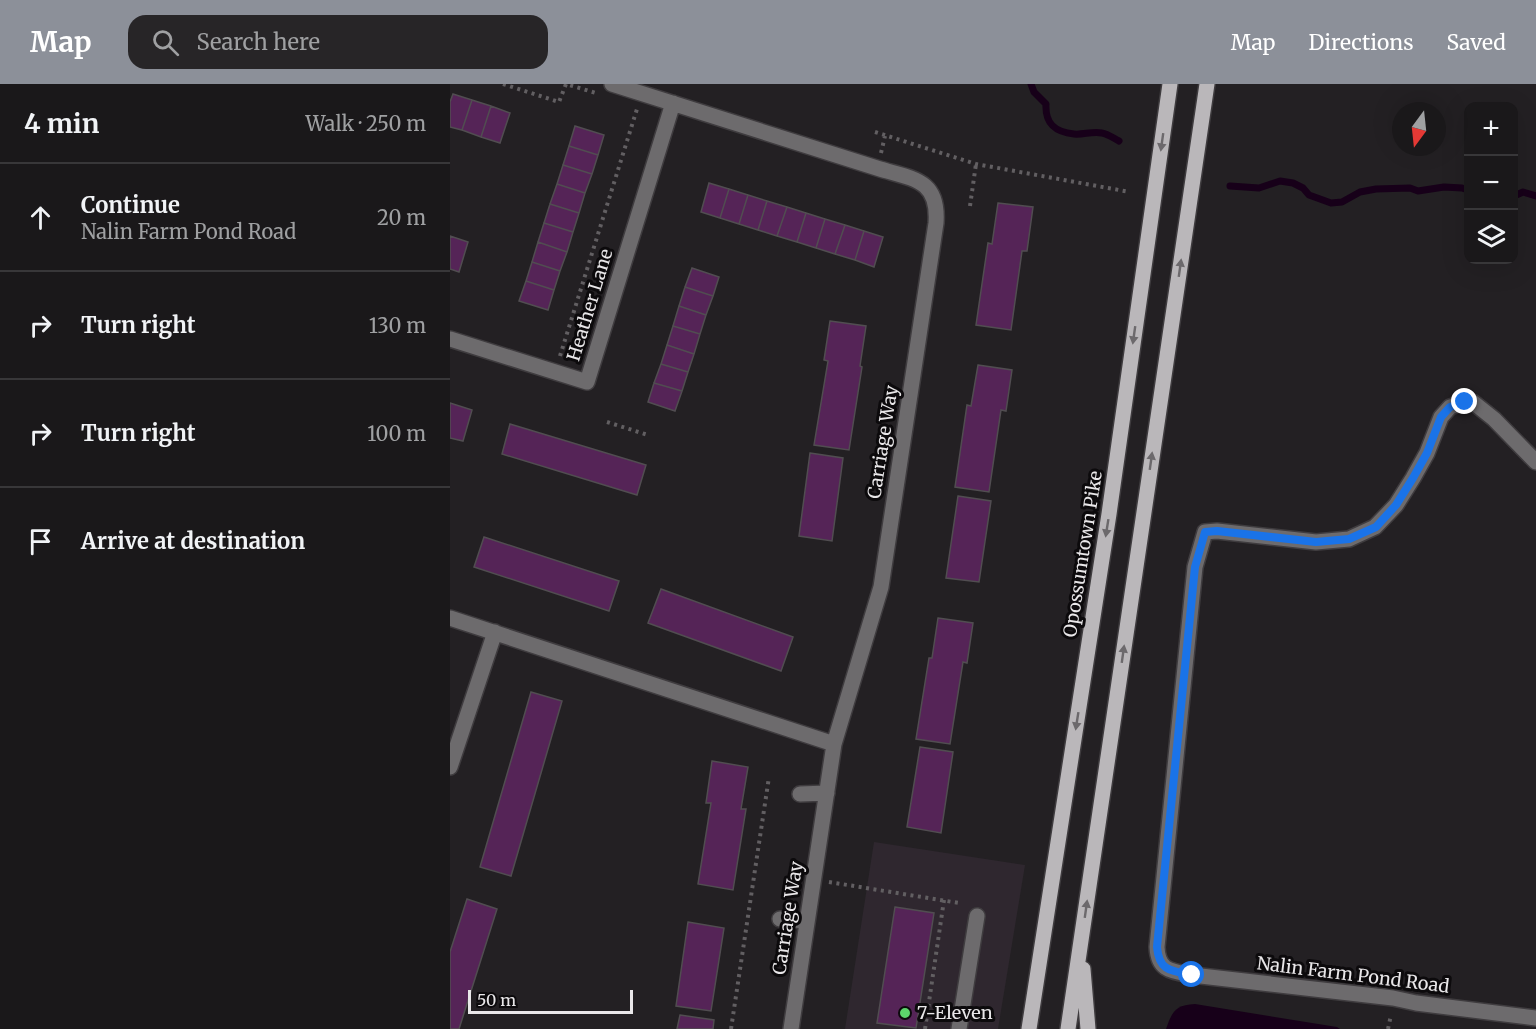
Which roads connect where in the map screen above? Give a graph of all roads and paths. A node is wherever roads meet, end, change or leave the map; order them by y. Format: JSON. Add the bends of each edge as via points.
{"nodes":[{"id":1,"x":503,"y":84,"type":"edge"},
{"id":2,"x":612,"y":84,"type":"edge"},
{"id":3,"x":1170,"y":84,"type":"edge"},
{"id":4,"x":1207,"y":84,"type":"edge"},
{"id":5,"x":597,"y":94,"type":"dead end"},
{"id":6,"x":673,"y":103,"type":"junction"},
{"id":7,"x":638,"y":106,"type":"dead end"},
{"id":8,"x":875,"y":132,"type":"dead end"},
{"id":9,"x":885,"y":136,"type":"junction"},
{"id":10,"x":880,"y":155,"type":"dead end"},
{"id":11,"x":976,"y":164,"type":"junction"},
{"id":12,"x":1130,"y":192,"type":"dead end"},
{"id":13,"x":970,"y":206,"type":"dead end"},
{"id":14,"x":450,"y":339,"type":"edge"},
{"id":15,"x":559,"y":360,"type":"dead end"},
{"id":16,"x":607,"y":422,"type":"dead end"},
{"id":17,"x":648,"y":435,"type":"dead end"},
{"id":18,"x":1536,"y":462,"type":"edge"},
{"id":19,"x":450,"y":618,"type":"edge"},
{"id":20,"x":495,"y":632,"type":"junction"},
{"id":21,"x":834,"y":744,"type":"junction"},
{"id":22,"x":450,"y":767,"type":"edge"},
{"id":23,"x":769,"y":777,"type":"dead end"},
{"id":24,"x":827,"y":793,"type":"junction"},
{"id":25,"x":800,"y":794,"type":"dead end"},
{"id":26,"x":825,"y":882,"type":"dead end"},
{"id":27,"x":944,"y":900,"type":"junction"},
{"id":28,"x":959,"y":903,"type":"dead end"},
{"id":29,"x":977,"y":916,"type":"dead end"},
{"id":30,"x":780,"y":919,"type":"dead end"},
{"id":31,"x":807,"y":921,"type":"junction"},
{"id":32,"x":1081,"y":943,"type":"junction"},
{"id":33,"x":1536,"y":1018,"type":"edge"},
{"id":34,"x":731,"y":1029,"type":"edge"},
{"id":35,"x":791,"y":1029,"type":"edge"},
{"id":36,"x":925,"y":1029,"type":"edge"},
{"id":37,"x":959,"y":1029,"type":"edge"},
{"id":38,"x":1029,"y":1029,"type":"edge"},
{"id":39,"x":1068,"y":1029,"type":"edge"},
{"id":40,"x":1088,"y":1029,"type":"edge"}],
"edges":[{"from":1,"to":5,"type":"path","via":[[559,102],[566,84]]},
{"from":2,"to":6,"type":"street","name":"Carriage Way"},
{"from":3,"to":38,"type":"main road","name":"Opossumtown Pike","one_way":true,"via":[[1109,514]]},
{"from":32,"to":4,"type":"main road","one_way":true},
{"from":6,"to":14,"type":"street","name":"Heather Lane","via":[[587,382]]},
{"from":6,"to":21,"type":"street","name":"Carriage Way","via":[[910,177],[930,190],[935,201],[936,223],[881,587]]},
{"from":7,"to":15,"type":"path"},
{"from":8,"to":9,"type":"path"},
{"from":9,"to":10,"type":"path"},
{"from":9,"to":11,"type":"path"},
{"from":11,"to":12,"type":"path"},
{"from":11,"to":13,"type":"path"},
{"from":16,"to":17,"type":"path"},
{"from":18,"to":33,"type":"street","name":"Nalin Farm Pond Road","via":[[1474,403],[1465,402],[1450,407],[1441,417],[1413,478],[1376,527],[1349,539],[1316,542],[1205,532],[1195,567],[1157,947],[1158,959],[1175,972]]},
{"from":19,"to":20,"type":"street"},
{"from":20,"to":21,"type":"street"},
{"from":20,"to":22,"type":"street"},
{"from":21,"to":24,"type":"street","name":"Carriage Way"},
{"from":23,"to":34,"type":"path"},
{"from":24,"to":25,"type":"street"},
{"from":24,"to":31,"type":"street","name":"Carriage Way"},
{"from":26,"to":27,"type":"path"},
{"from":27,"to":28,"type":"path"},
{"from":27,"to":36,"type":"path"},
{"from":29,"to":37,"type":"street"},
{"from":30,"to":31,"type":"street"},
{"from":31,"to":35,"type":"street","name":"Carriage Way"},
{"from":32,"to":39,"type":"main road"},
{"from":32,"to":40,"type":"main road"}]}
